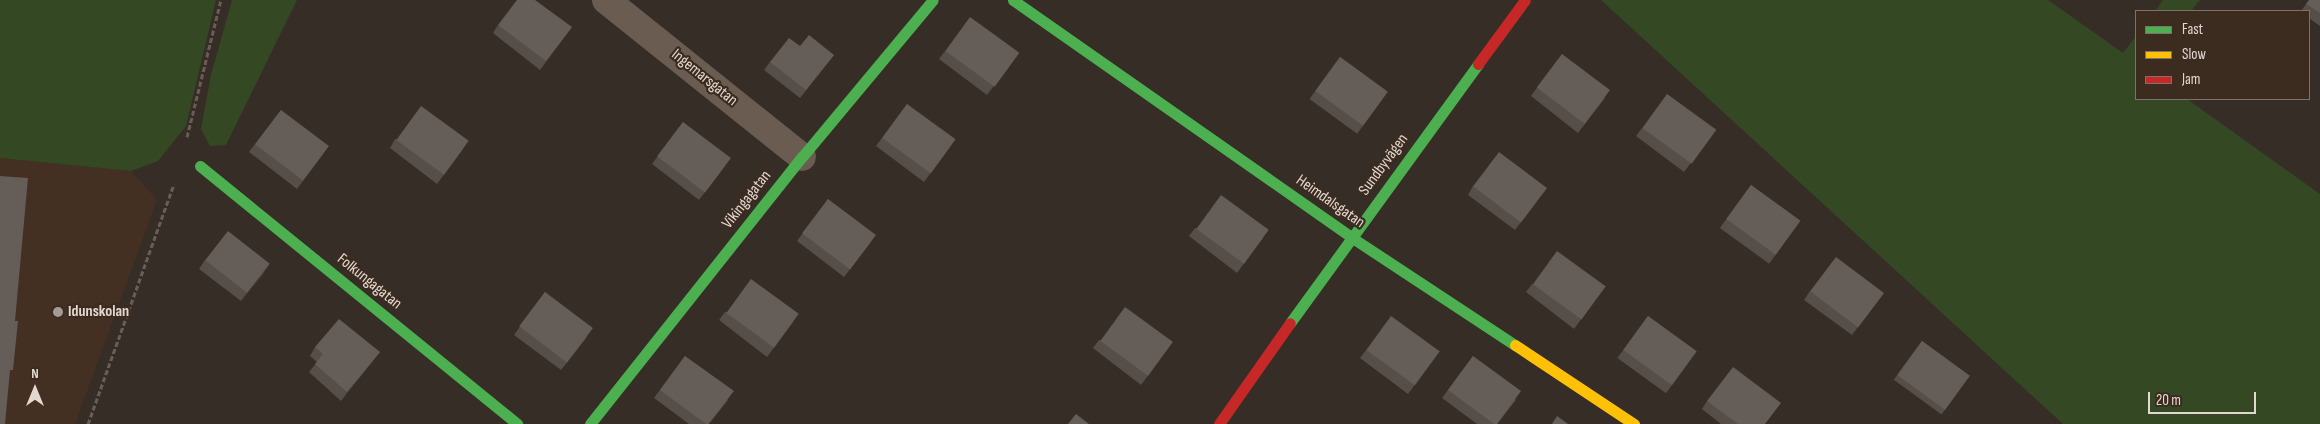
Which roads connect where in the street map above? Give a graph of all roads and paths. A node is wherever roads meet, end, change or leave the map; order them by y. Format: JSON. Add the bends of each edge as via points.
{"nodes":[{"id":1,"x":221,"y":0,"type":"edge"},
{"id":2,"x":606,"y":0,"type":"edge"},
{"id":3,"x":933,"y":0,"type":"edge"},
{"id":4,"x":1013,"y":0,"type":"edge"},
{"id":5,"x":1524,"y":0,"type":"edge"},
{"id":6,"x":186,"y":140,"type":"dead end"},
{"id":7,"x":802,"y":157,"type":"junction"},
{"id":8,"x":200,"y":166,"type":"dead end"},
{"id":9,"x":177,"y":175,"type":"dead end"},
{"id":10,"x":1351,"y":237,"type":"junction"},
{"id":11,"x":88,"y":424,"type":"edge"},
{"id":12,"x":517,"y":424,"type":"edge"},
{"id":13,"x":590,"y":424,"type":"edge"},
{"id":14,"x":1219,"y":424,"type":"edge"},
{"id":15,"x":1634,"y":424,"type":"edge"}],
"edges":[{"from":1,"to":6,"type":"path"},
{"from":2,"to":7,"type":"street","name":"Ingemarsgatan"},
{"from":3,"to":7,"type":"street","name":"Vikingagatan"},
{"from":4,"to":10,"type":"street","name":"Heimdalsgatan"},
{"from":5,"to":10,"type":"street","name":"Sundbyvägen"},
{"from":7,"to":13,"type":"street","name":"Vikingagatan"},
{"from":8,"to":12,"type":"street","name":"Folkungagatan"},
{"from":9,"to":11,"type":"path"},
{"from":10,"to":14,"type":"street","name":"Sundbyvägen"},
{"from":10,"to":15,"type":"street","name":"Heimdalsgatan"}]}
